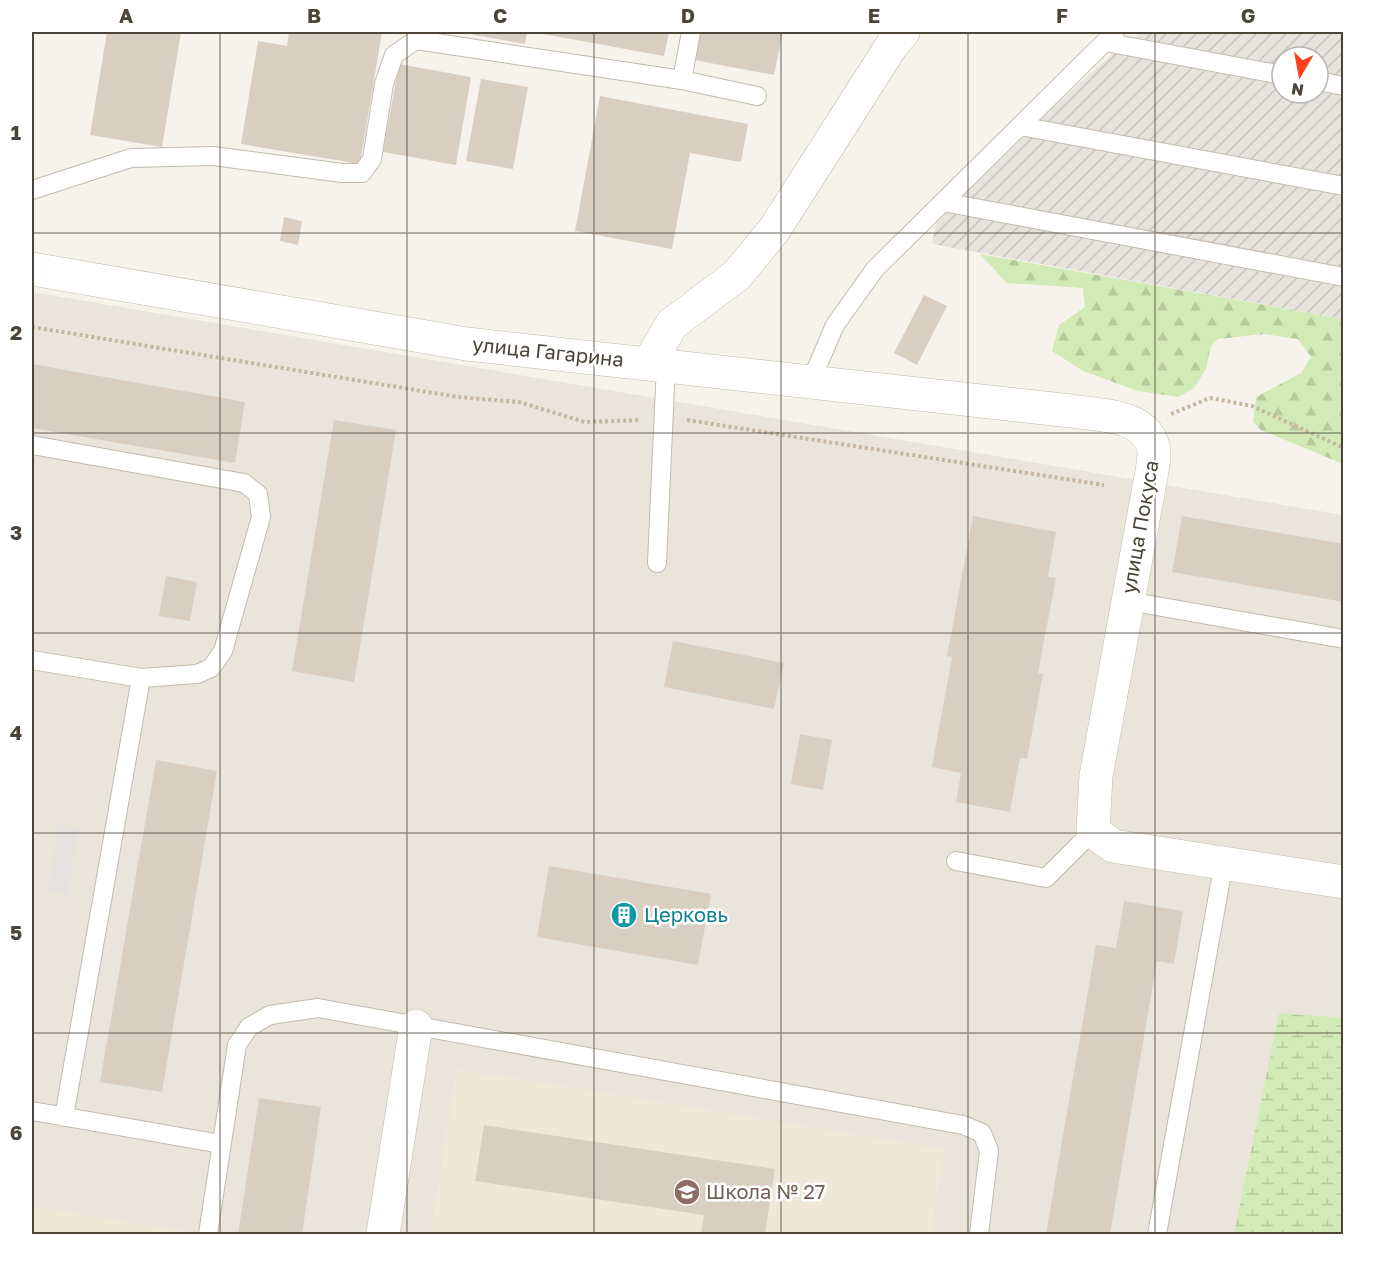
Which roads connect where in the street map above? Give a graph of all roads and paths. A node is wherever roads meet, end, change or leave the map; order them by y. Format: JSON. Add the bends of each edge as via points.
{"nodes":[{"id":1,"x":691,"y":32,"type":"edge"},
{"id":2,"x":903,"y":32,"type":"edge"},
{"id":3,"x":417,"y":36,"type":"edge"},
{"id":4,"x":1110,"y":37,"type":"edge"},
{"id":5,"x":1270,"y":72,"type":"edge"},
{"id":6,"x":682,"y":80,"type":"junction"},
{"id":7,"x":757,"y":96,"type":"dead end"},
{"id":8,"x":1020,"y":126,"type":"junction"},
{"id":9,"x":1344,"y":186,"type":"edge"},
{"id":10,"x":32,"y":190,"type":"edge"},
{"id":11,"x":943,"y":202,"type":"junction"},
{"id":12,"x":32,"y":269,"type":"edge"},
{"id":13,"x":1344,"y":277,"type":"edge"},
{"id":14,"x":32,"y":327,"type":"edge"},
{"id":15,"x":658,"y":364,"type":"junction"},
{"id":16,"x":811,"y":381,"type":"junction"},
{"id":17,"x":664,"y":420,"type":"junction"},
{"id":18,"x":1147,"y":433,"type":"junction"},
{"id":19,"x":32,"y":445,"type":"edge"},
{"id":20,"x":1344,"y":448,"type":"edge"},
{"id":21,"x":1104,"y":485,"type":"dead end"},
{"id":22,"x":657,"y":562,"type":"dead end"},
{"id":23,"x":1128,"y":601,"type":"junction"},
{"id":24,"x":1344,"y":639,"type":"edge"},
{"id":25,"x":32,"y":660,"type":"edge"},
{"id":26,"x":141,"y":678,"type":"junction"},
{"id":27,"x":1092,"y":831,"type":"junction"},
{"id":28,"x":956,"y":861,"type":"dead end"},
{"id":29,"x":1224,"y":861,"type":"junction"},
{"id":30,"x":1344,"y":882,"type":"edge"},
{"id":31,"x":416,"y":1026,"type":"junction"},
{"id":32,"x":32,"y":1111,"type":"edge"},
{"id":33,"x":64,"y":1117,"type":"junction"},
{"id":34,"x":220,"y":1144,"type":"junction"},
{"id":35,"x":208,"y":1234,"type":"edge"},
{"id":36,"x":382,"y":1234,"type":"edge"},
{"id":37,"x":979,"y":1234,"type":"edge"},
{"id":38,"x":1157,"y":1234,"type":"edge"}],
"edges":[{"from":1,"to":6,"type":"lane"},
{"from":2,"to":15,"type":"street","name":"улица Гагарина","via":[[774,230],[736,275],[672,324]]},
{"from":3,"to":6,"type":"lane"},
{"from":3,"to":10,"type":"lane","via":[[394,55],[384,84],[372,159],[362,173],[213,156],[131,158]]},
{"from":4,"to":5,"type":"lane"},
{"from":4,"to":8,"type":"lane"},
{"from":6,"to":7,"type":"lane"},
{"from":8,"to":9,"type":"lane"},
{"from":8,"to":11,"type":"lane"},
{"from":11,"to":13,"type":"lane"},
{"from":11,"to":16,"type":"lane","via":[[875,269],[836,325]]},
{"from":12,"to":15,"type":"street","name":"улица Гагарина","via":[[467,344]]},
{"from":14,"to":17,"type":"path","via":[[458,397],[519,402],[585,422]]},
{"from":15,"to":16,"type":"street","name":"улица Покуса"},
{"from":15,"to":17,"type":"lane"},
{"from":16,"to":18,"type":"street","name":"улица Покуса","via":[[1071,411],[1132,422]]},
{"from":17,"to":21,"type":"path"},
{"from":17,"to":22,"type":"lane"},
{"from":18,"to":20,"type":"path","via":[[1170,414],[1210,398],[1252,406]]},
{"from":18,"to":23,"type":"street","name":"улица Покуса","via":[[1154,451],[1152,471]]},
{"from":19,"to":26,"type":"lane","via":[[244,483],[258,494],[261,517],[223,651],[211,668],[197,674]]},
{"from":23,"to":24,"type":"lane"},
{"from":23,"to":27,"type":"street","name":"улица Покуса","via":[[1095,776]]},
{"from":25,"to":26,"type":"lane"},
{"from":26,"to":33,"type":"lane"},
{"from":27,"to":28,"type":"lane","via":[[1047,878]]},
{"from":27,"to":29,"type":"street","via":[[1113,846]]},
{"from":29,"to":30,"type":"street"},
{"from":29,"to":38,"type":"lane"},
{"from":31,"to":34,"type":"lane","via":[[318,1008],[270,1015],[249,1027],[237,1046]]},
{"from":31,"to":36,"type":"street"},
{"from":31,"to":37,"type":"lane","via":[[963,1125],[982,1133],[989,1151]]},
{"from":32,"to":33,"type":"lane"},
{"from":33,"to":34,"type":"lane"},
{"from":34,"to":35,"type":"lane"}]}
